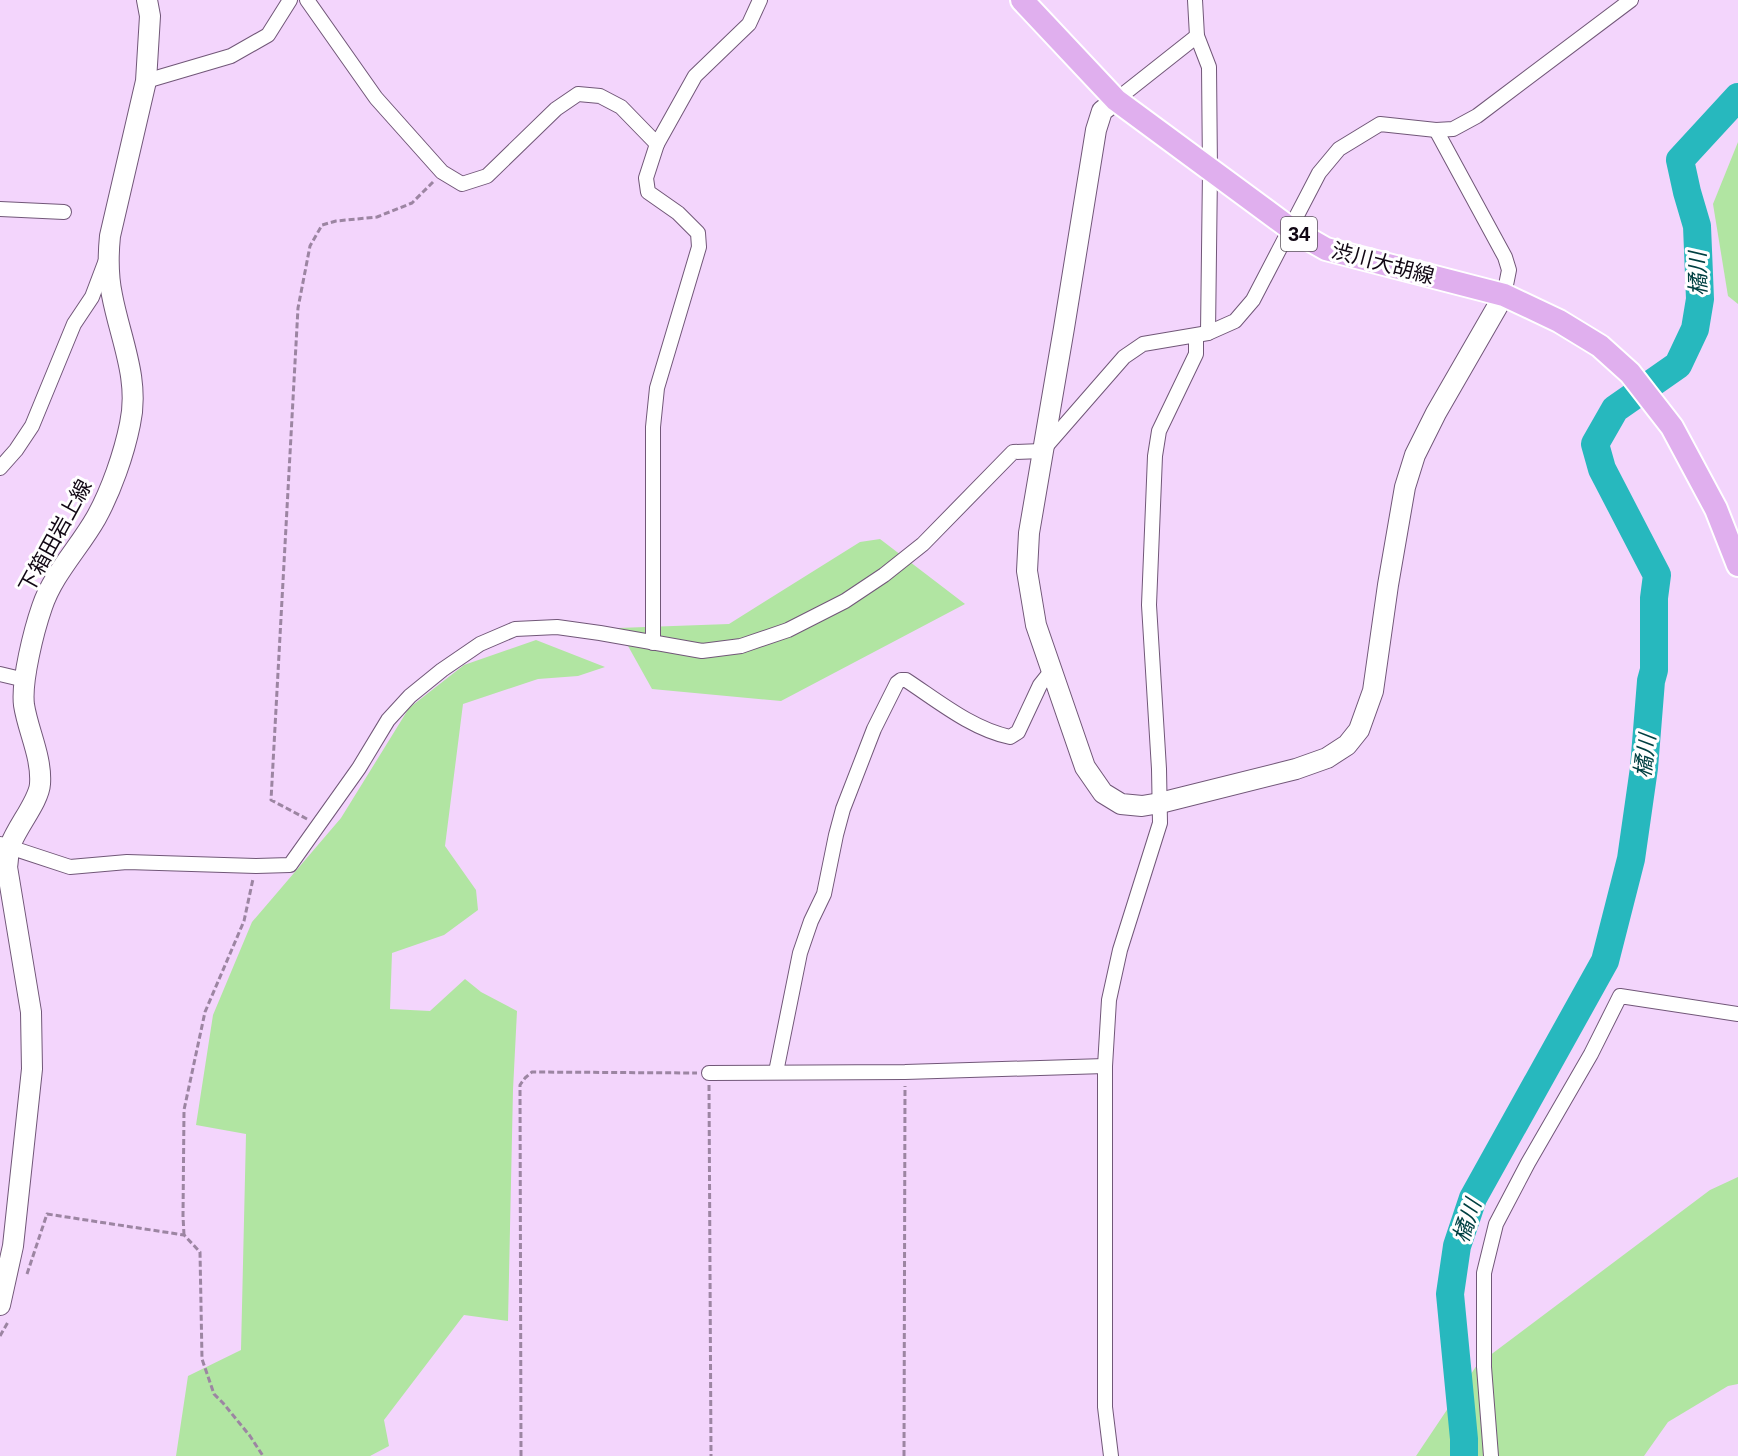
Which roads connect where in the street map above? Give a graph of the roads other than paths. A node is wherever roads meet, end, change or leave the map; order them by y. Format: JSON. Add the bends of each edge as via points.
{"nodes":[{"id":1,"x":147,"y":0,"type":"edge"},
{"id":2,"x":290,"y":0,"type":"edge"},
{"id":3,"x":307,"y":0,"type":"edge"},
{"id":4,"x":760,"y":0,"type":"edge"},
{"id":5,"x":1022,"y":0,"type":"edge"},
{"id":6,"x":1195,"y":0,"type":"edge"},
{"id":7,"x":1631,"y":0,"type":"edge"},
{"id":8,"x":1197,"y":36,"type":"junction"},
{"id":9,"x":146,"y":81,"type":"junction"},
{"id":10,"x":1116,"y":100,"type":"junction"},
{"id":11,"x":1436,"y":130,"type":"junction"},
{"id":12,"x":657,"y":144,"type":"junction"},
{"id":13,"x":1210,"y":171,"type":"junction"},
{"id":14,"x":0,"y":209,"type":"edge"},
{"id":15,"x":64,"y":212,"type":"dead end"},
{"id":16,"x":1291,"y":229,"type":"junction"},
{"id":17,"x":109,"y":252,"type":"junction"},
{"id":18,"x":1504,"y":295,"type":"junction"},
{"id":19,"x":1202,"y":334,"type":"junction"},
{"id":20,"x":1042,"y":451,"type":"junction"},
{"id":21,"x":0,"y":468,"type":"edge"},
{"id":22,"x":1738,"y":565,"type":"edge"},
{"id":23,"x":653,"y":643,"type":"junction"},
{"id":24,"x":1052,"y":670,"type":"junction"},
{"id":25,"x":0,"y":674,"type":"edge"},
{"id":26,"x":25,"y":680,"type":"junction"},
{"id":27,"x":1160,"y":803,"type":"junction"},
{"id":28,"x":5,"y":846,"type":"edge"},
{"id":29,"x":1738,"y":1014,"type":"edge"},
{"id":30,"x":1105,"y":1066,"type":"junction"},
{"id":31,"x":776,"y":1072,"type":"junction"},
{"id":32,"x":709,"y":1073,"type":"road end"},
{"id":33,"x":5,"y":1311,"type":"edge"},
{"id":34,"x":1111,"y":1456,"type":"edge"},
{"id":35,"x":1491,"y":1456,"type":"edge"}],
"edges":[{"from":1,"to":9,"type":"street","name":"下箱田岩上線","via":[[150,16]]},
{"from":2,"to":9,"type":"street","via":[[268,35],[231,56]]},
{"from":3,"to":12,"type":"street","via":[[376,99],[442,172],[462,184],[487,176],[556,109],[578,94],[600,96],[621,107]]},
{"from":4,"to":12,"type":"street","via":[[749,24],[695,76]]},
{"from":5,"to":10,"type":"main road","name":"渋川大胡線","number":"34"},
{"from":6,"to":8,"type":"street"},
{"from":7,"to":11,"type":"street","via":[[1477,116],[1453,129]]},
{"from":8,"to":10,"type":"street"},
{"from":8,"to":13,"type":"street","via":[[1209,67]]},
{"from":9,"to":17,"type":"street","name":"下箱田岩上線"},
{"from":10,"to":13,"type":"main road","name":"渋川大胡線","number":"34"},
{"from":10,"to":20,"type":"street","via":[[1102,111],[1096,130]]},
{"from":11,"to":16,"type":"street","via":[[1380,124],[1339,149],[1319,173]]},
{"from":11,"to":18,"type":"street","via":[[1505,257],[1509,270]]},
{"from":12,"to":23,"type":"street","via":[[646,178],[648,192],[698,233],[699,247],[657,388],[653,427]]},
{"from":13,"to":16,"type":"main road","name":"渋川大胡線","number":"34"},
{"from":13,"to":19,"type":"street"},
{"from":14,"to":15,"type":"street"},
{"from":16,"to":18,"type":"main road","name":"渋川大胡線","number":"34","via":[[1326,249]]},
{"from":16,"to":19,"type":"street","via":[[1253,300],[1235,321]]},
{"from":17,"to":21,"type":"street","via":[[32,426]]},
{"from":17,"to":26,"type":"street","name":"下箱田岩上線","via":[[112,296],[129,362],[130,425],[112,483],[96,518],[59,572],[43,604]]},
{"from":18,"to":22,"type":"main road","name":"渋川大胡線","number":"34","via":[[1592,341],[1630,373],[1672,427],[1711,499]]},
{"from":18,"to":27,"type":"street","via":[[1415,455],[1405,487],[1373,691],[1359,730],[1347,745],[1327,758]]},
{"from":19,"to":20,"type":"street","via":[[1143,344],[1124,357]]},
{"from":19,"to":27,"type":"street","via":[[1159,431],[1155,456],[1149,605]]},
{"from":20,"to":23,"type":"street","via":[[1013,452],[923,544],[845,602],[788,630],[741,646],[702,651]]},
{"from":20,"to":24,"type":"street","via":[[1027,571],[1036,626]]},
{"from":23,"to":28,"type":"street","via":[[557,627],[515,629],[480,644],[410,696],[388,720],[290,865],[127,862],[70,867]]},
{"from":24,"to":27,"type":"street","via":[[1085,767],[1103,794],[1121,804]]},
{"from":24,"to":31,"type":"street","via":[[1040,685],[1018,732],[1010,737],[964,718],[906,680],[897,683],[874,729],[843,809],[824,894],[800,953]]},
{"from":25,"to":26,"type":"street"},
{"from":26,"to":28,"type":"street","name":"下箱田岩上線","via":[[24,705],[41,770],[40,788]]},
{"from":27,"to":30,"type":"street","via":[[1160,823],[1111,990]]},
{"from":28,"to":33,"type":"street","name":"下箱田岩上線","via":[[31,1012],[32,1069]]},
{"from":29,"to":35,"type":"street","via":[[1620,996],[1497,1224],[1484,1273],[1484,1367]]},
{"from":30,"to":31,"type":"street"},
{"from":30,"to":34,"type":"street","via":[[1105,1407]]},
{"from":31,"to":32,"type":"street"}]}
